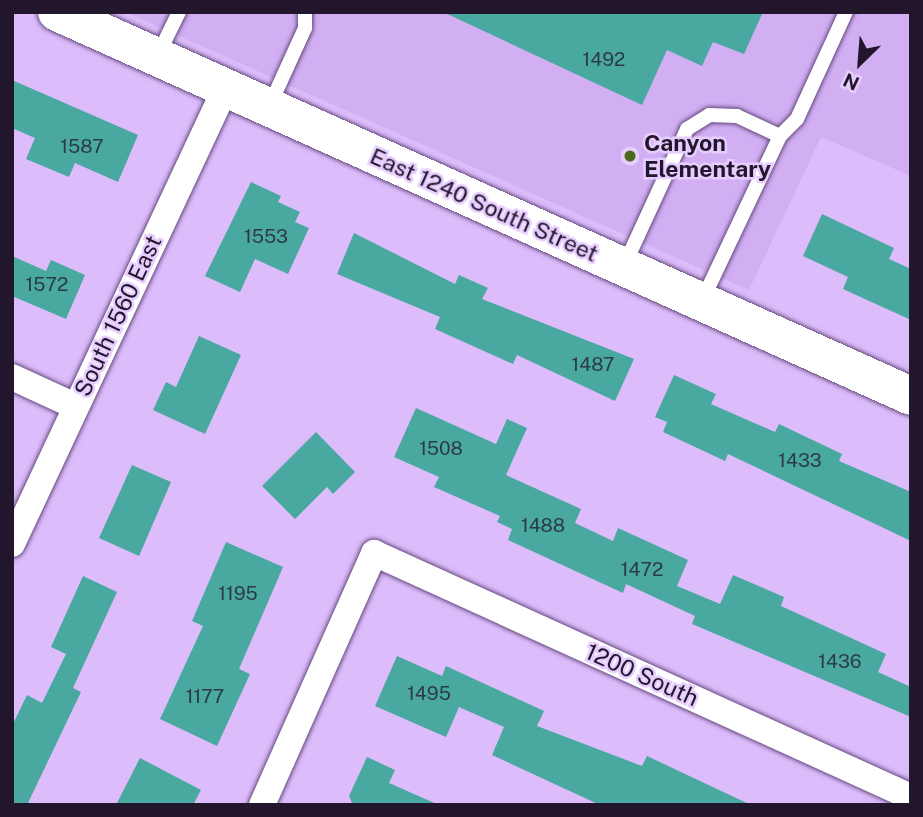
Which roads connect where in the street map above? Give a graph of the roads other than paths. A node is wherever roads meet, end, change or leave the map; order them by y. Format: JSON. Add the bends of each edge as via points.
{"nodes":[{"id":1,"x":57,"y":12,"type":"edge"},
{"id":2,"x":179,"y":12,"type":"edge"},
{"id":3,"x":305,"y":12,"type":"edge"},
{"id":4,"x":846,"y":12,"type":"edge"},
{"id":5,"x":156,"y":58,"type":"junction"},
{"id":6,"x":225,"y":89,"type":"junction"},
{"id":7,"x":268,"y":108,"type":"junction"},
{"id":8,"x":780,"y":136,"type":"junction"},
{"id":9,"x":623,"y":267,"type":"junction"},
{"id":10,"x":701,"y":302,"type":"junction"},
{"id":11,"x":12,"y":377,"type":"edge"},
{"id":12,"x":911,"y":396,"type":"edge"},
{"id":13,"x":75,"y":406,"type":"junction"},
{"id":14,"x":12,"y":544,"type":"edge"},
{"id":15,"x":911,"y":797,"type":"edge"},
{"id":16,"x":262,"y":805,"type":"edge"}],
"edges":[{"from":1,"to":5,"type":"street","name":"East 1240 South Street"},
{"from":2,"to":5,"type":"lane"},
{"from":3,"to":7,"type":"lane","via":[[305,27]]},
{"from":4,"to":8,"type":"lane","via":[[797,119]]},
{"from":5,"to":6,"type":"street","name":"East 1240 South Street"},
{"from":6,"to":7,"type":"street","name":"East 1240 South Street"},
{"from":6,"to":13,"type":"street","name":"South 1560 East"},
{"from":7,"to":9,"type":"street","name":"East 1240 South Street"},
{"from":8,"to":9,"type":"lane","via":[[737,116],[709,115],[687,129]]},
{"from":8,"to":10,"type":"lane"},
{"from":9,"to":10,"type":"street","name":"East 1240 South Street"},
{"from":10,"to":12,"type":"street","name":"East 1240 South Street"},
{"from":11,"to":13,"type":"street"},
{"from":13,"to":14,"type":"street","name":"South 1560 East"},
{"from":15,"to":16,"type":"street","name":"1200 South","via":[[374,553]]}]}
